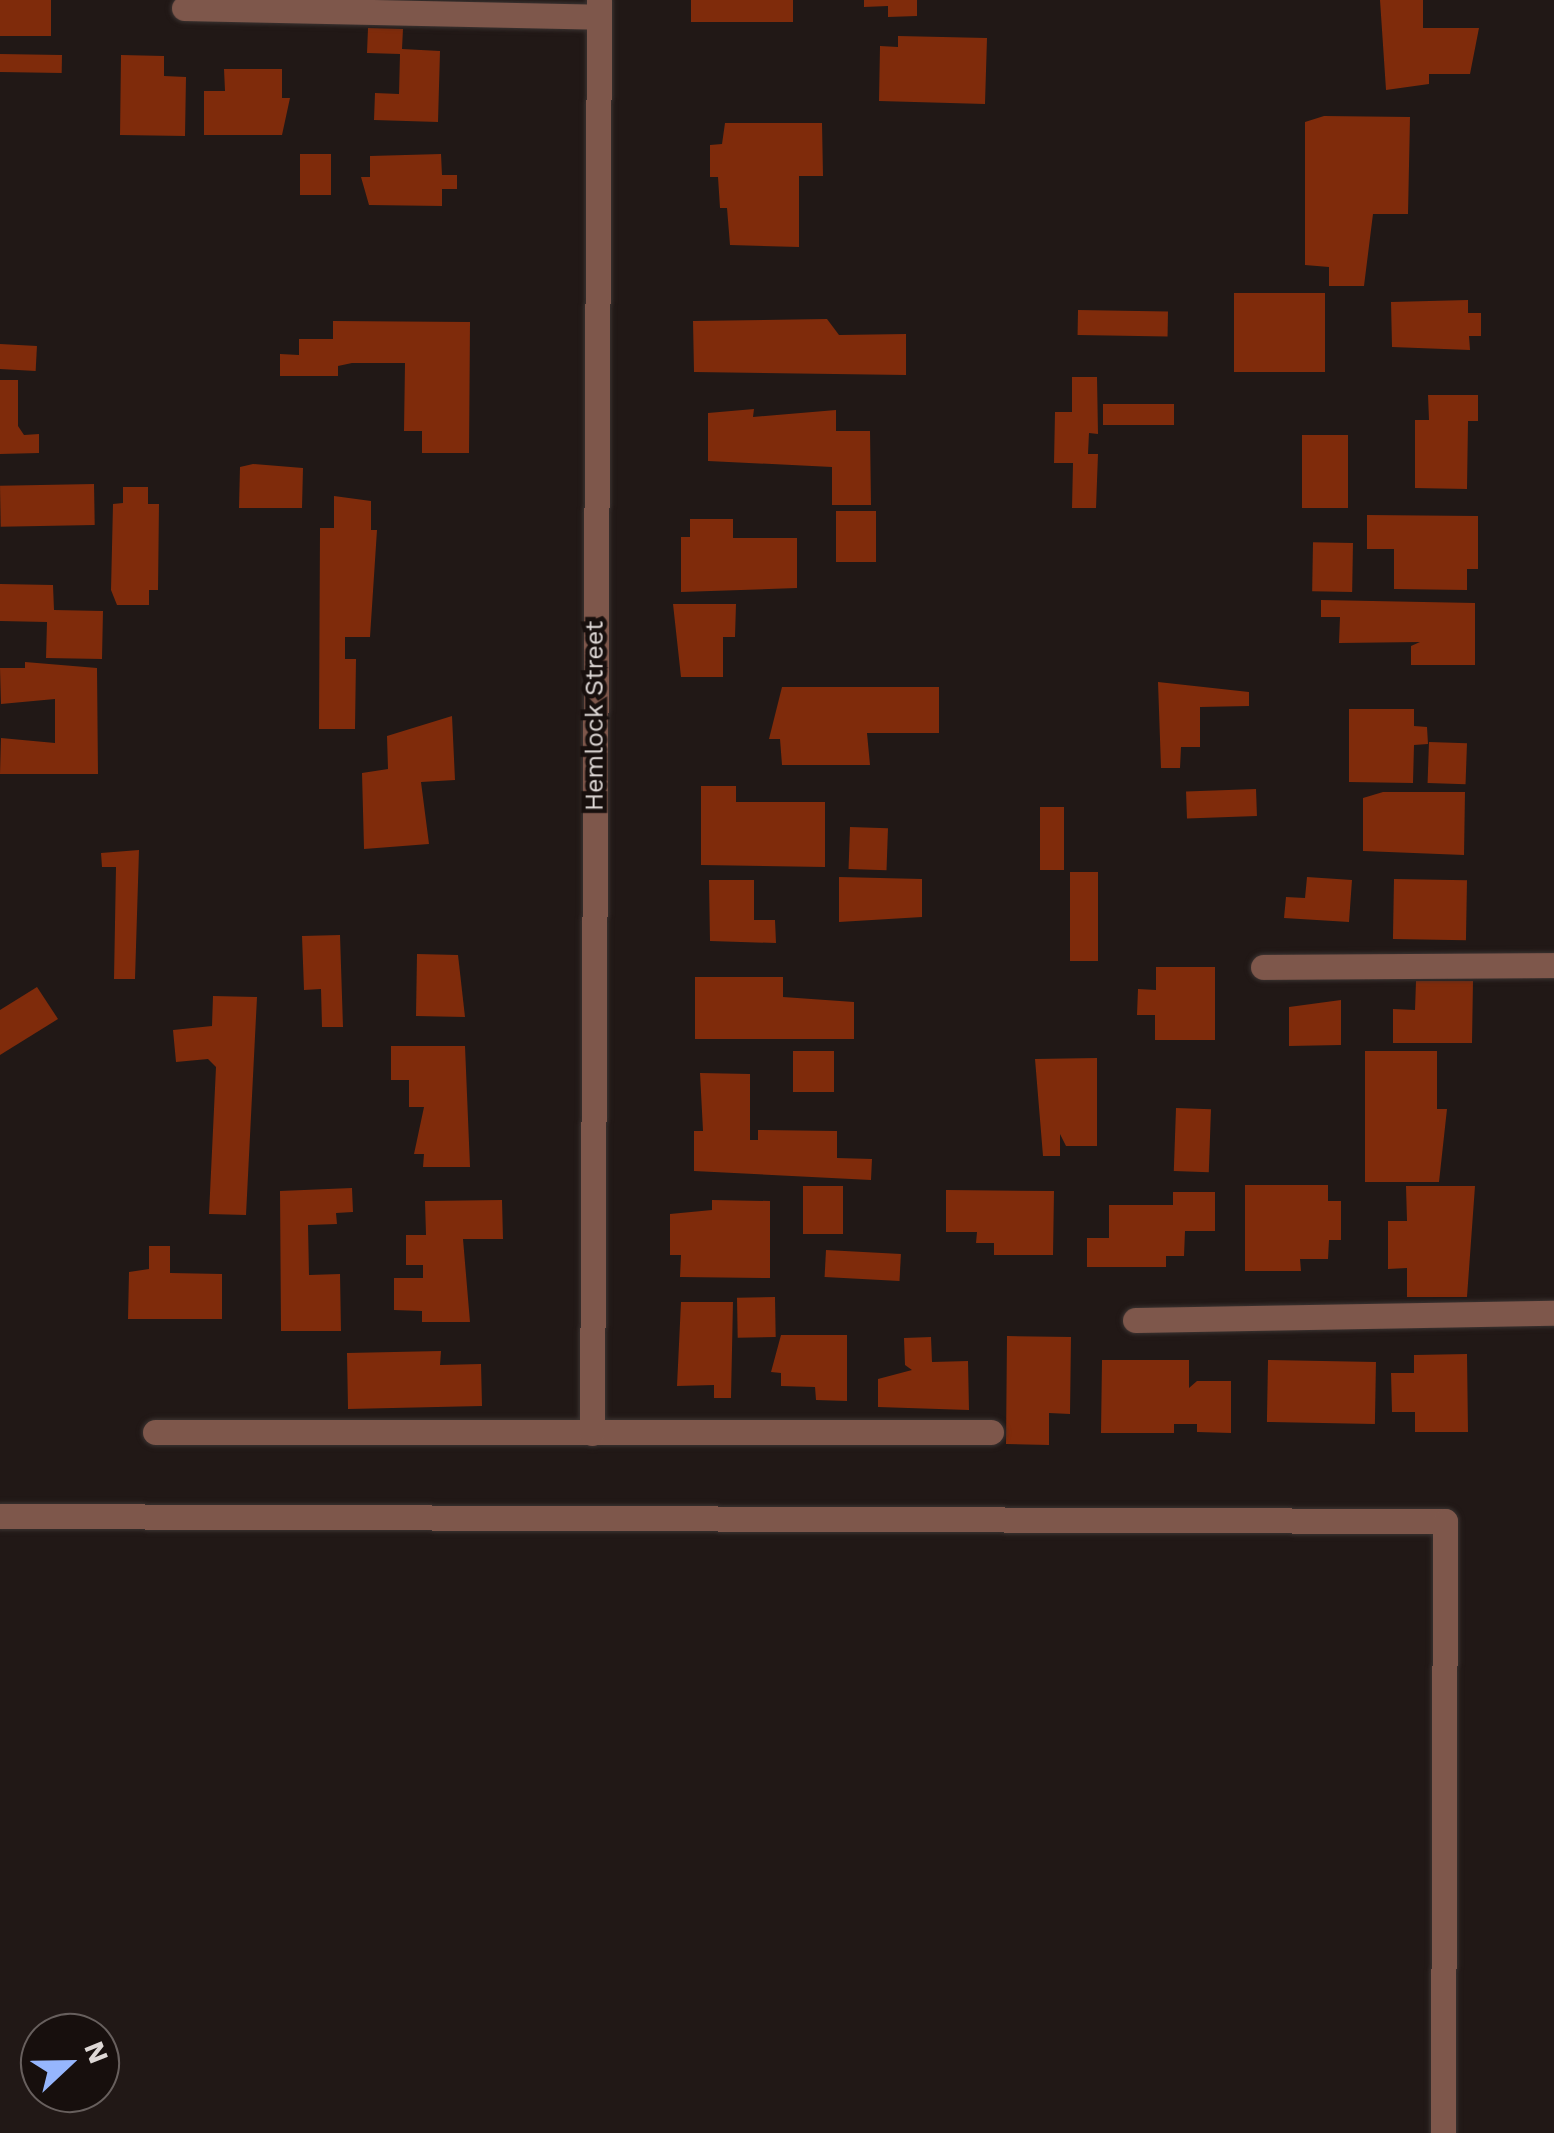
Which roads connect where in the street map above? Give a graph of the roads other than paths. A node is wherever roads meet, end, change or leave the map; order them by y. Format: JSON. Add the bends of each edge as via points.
{"nodes":[{"id":1,"x":184,"y":8,"type":"dead end"},
{"id":2,"x":599,"y":9,"type":"edge"},
{"id":3,"x":1554,"y":965,"type":"edge"},
{"id":4,"x":1263,"y":967,"type":"dead end"},
{"id":5,"x":1554,"y":1313,"type":"edge"},
{"id":6,"x":1135,"y":1320,"type":"dead end"},
{"id":7,"x":155,"y":1432,"type":"dead end"},
{"id":8,"x":991,"y":1432,"type":"dead end"},
{"id":9,"x":592,"y":1433,"type":"junction"},
{"id":10,"x":0,"y":1516,"type":"edge"},
{"id":11,"x":1443,"y":2133,"type":"edge"}],
"edges":[{"from":1,"to":2,"type":"street"},
{"from":2,"to":9,"type":"street","name":"Hemlock Street"},
{"from":3,"to":4,"type":"street"},
{"from":5,"to":6,"type":"street"},
{"from":7,"to":9,"type":"street"},
{"from":8,"to":9,"type":"street"},
{"from":10,"to":11,"type":"street","via":[[1445,1521]]}]}
